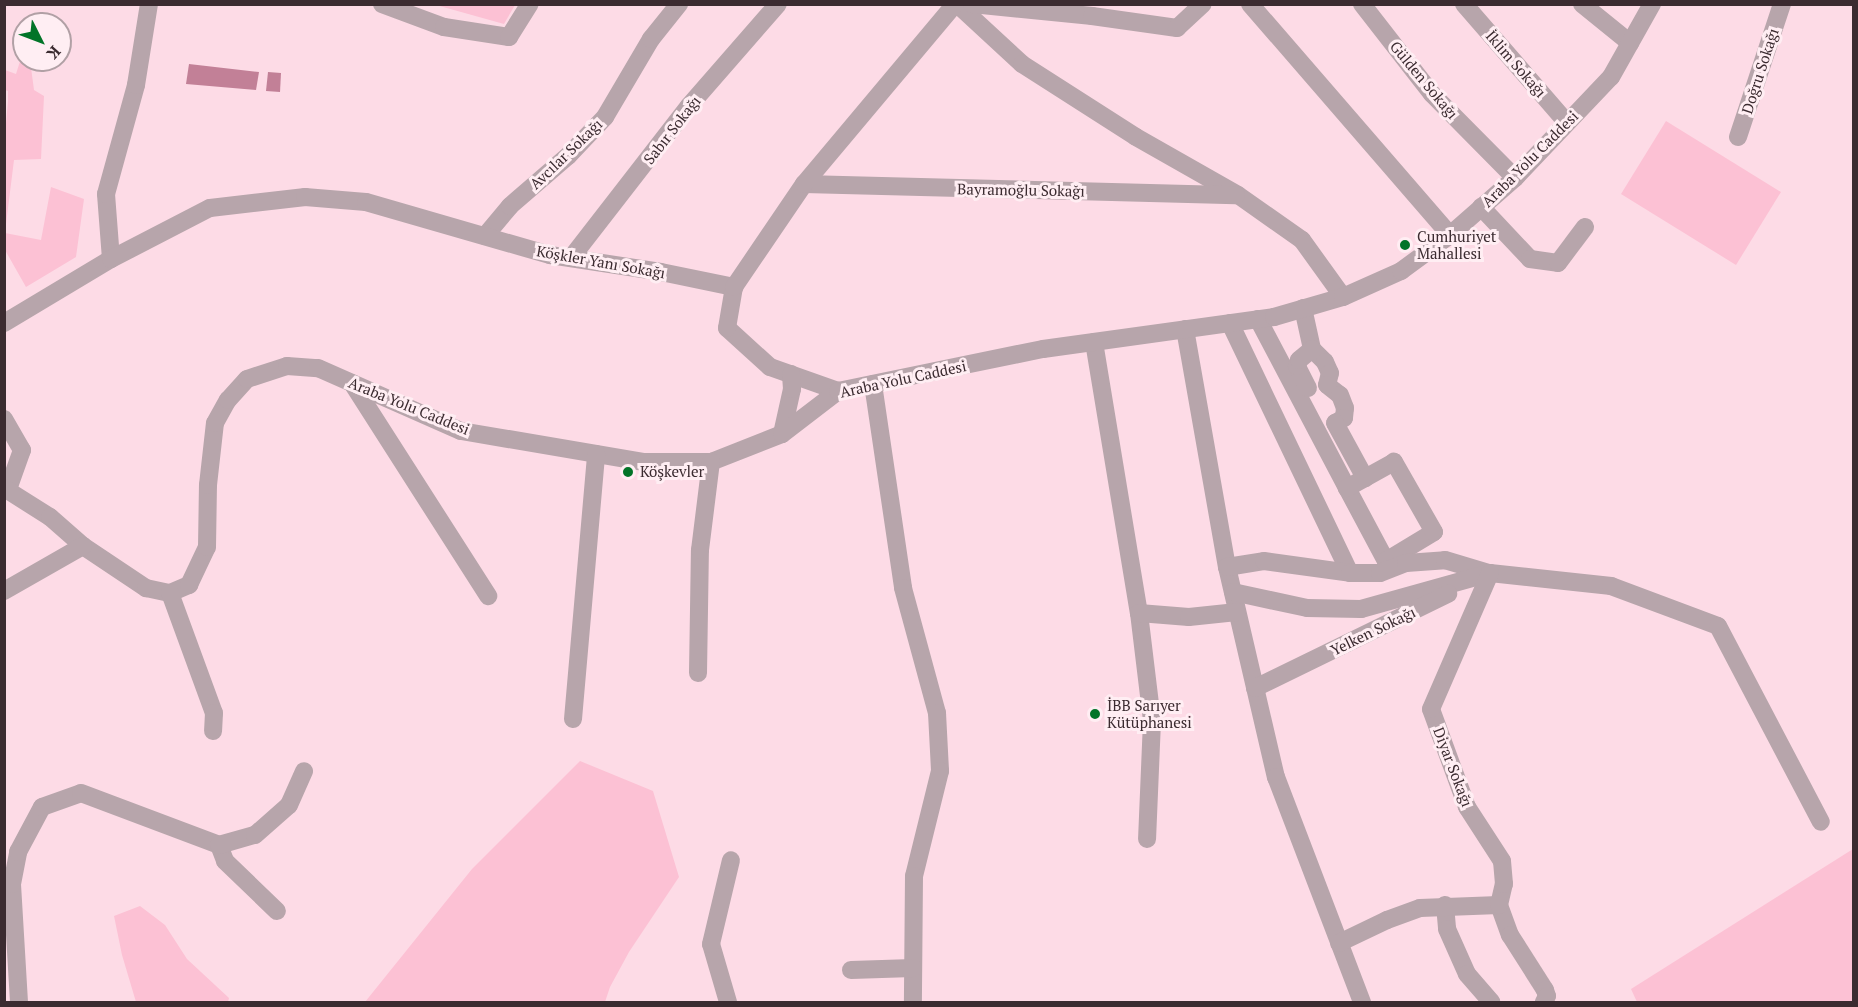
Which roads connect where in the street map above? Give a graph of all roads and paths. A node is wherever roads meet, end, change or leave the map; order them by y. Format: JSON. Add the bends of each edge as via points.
{"nodes":[{"id":1,"x":149,"y":4,"type":"edge"},
{"id":2,"x":382,"y":4,"type":"edge"},
{"id":3,"x":530,"y":4,"type":"edge"},
{"id":4,"x":679,"y":4,"type":"edge"},
{"id":5,"x":778,"y":4,"type":"edge"},
{"id":6,"x":956,"y":4,"type":"edge"},
{"id":7,"x":972,"y":4,"type":"edge"},
{"id":8,"x":1116,"y":4,"type":"edge"},
{"id":9,"x":1203,"y":4,"type":"edge"},
{"id":10,"x":1250,"y":4,"type":"edge"},
{"id":11,"x":1362,"y":4,"type":"edge"},
{"id":12,"x":1464,"y":4,"type":"edge"},
{"id":13,"x":1581,"y":4,"type":"edge"},
{"id":14,"x":1652,"y":4,"type":"edge"},
{"id":15,"x":1782,"y":4,"type":"edge"},
{"id":16,"x":1130,"y":21,"type":"junction"},
{"id":17,"x":1630,"y":43,"type":"junction"},
{"id":18,"x":1567,"y":123,"type":"junction"},
{"id":19,"x":1738,"y":137,"type":"dead end"},
{"id":20,"x":1515,"y":178,"type":"junction"},
{"id":21,"x":804,"y":184,"type":"junction"},
{"id":22,"x":1238,"y":195,"type":"junction"},
{"id":23,"x":1481,"y":207,"type":"junction"},
{"id":24,"x":1585,"y":227,"type":"dead end"},
{"id":25,"x":1450,"y":235,"type":"junction"},
{"id":26,"x":484,"y":236,"type":"junction"},
{"id":27,"x":571,"y":258,"type":"junction"},
{"id":28,"x":111,"y":259,"type":"junction"},
{"id":29,"x":734,"y":287,"type":"junction"},
{"id":30,"x":1343,"y":297,"type":"junction"},
{"id":31,"x":1303,"y":308,"type":"junction"},
{"id":32,"x":1258,"y":319,"type":"junction"},
{"id":33,"x":1230,"y":322,"type":"junction"},
{"id":34,"x":4,"y":323,"type":"edge"},
{"id":35,"x":1185,"y":329,"type":"junction"},
{"id":36,"x":1094,"y":342,"type":"junction"},
{"id":37,"x":1312,"y":349,"type":"junction"},
{"id":38,"x":791,"y":374,"type":"junction"},
{"id":39,"x":352,"y":383,"type":"junction"},
{"id":40,"x":873,"y":384,"type":"junction"},
{"id":41,"x":1327,"y":385,"type":"junction"},
{"id":42,"x":838,"y":391,"type":"junction"},
{"id":43,"x":1311,"y":394,"type":"junction"},
{"id":44,"x":4,"y":419,"type":"edge"},
{"id":45,"x":1335,"y":423,"type":"junction"},
{"id":46,"x":782,"y":434,"type":"junction"},
{"id":47,"x":596,"y":454,"type":"junction"},
{"id":48,"x":711,"y":462,"type":"junction"},
{"id":49,"x":1365,"y":478,"type":"junction"},
{"id":50,"x":6,"y":488,"type":"edge"},
{"id":51,"x":1347,"y":488,"type":"junction"},
{"id":52,"x":83,"y":546,"type":"junction"},
{"id":53,"x":1227,"y":567,"type":"junction"},
{"id":54,"x":1350,"y":573,"type":"junction"},
{"id":55,"x":1490,"y":573,"type":"junction"},
{"id":56,"x":4,"y":591,"type":"edge"},
{"id":57,"x":1233,"y":592,"type":"junction"},
{"id":58,"x":170,"y":593,"type":"junction"},
{"id":59,"x":488,"y":596,"type":"dead end"},
{"id":60,"x":1238,"y":612,"type":"junction"},
{"id":61,"x":1139,"y":613,"type":"junction"},
{"id":62,"x":698,"y":673,"type":"dead end"},
{"id":63,"x":1255,"y":688,"type":"junction"},
{"id":64,"x":573,"y":719,"type":"dead end"},
{"id":65,"x":213,"y":731,"type":"dead end"},
{"id":66,"x":304,"y":771,"type":"dead end"},
{"id":67,"x":1821,"y":822,"type":"dead end"},
{"id":68,"x":1147,"y":839,"type":"dead end"},
{"id":69,"x":219,"y":845,"type":"junction"},
{"id":70,"x":731,"y":860,"type":"dead end"},
{"id":71,"x":1499,"y":904,"type":"junction"},
{"id":72,"x":1445,"y":905,"type":"junction"},
{"id":73,"x":277,"y":911,"type":"dead end"},
{"id":74,"x":1339,"y":943,"type":"junction"},
{"id":75,"x":913,"y":968,"type":"junction"},
{"id":76,"x":851,"y":970,"type":"dead end"},
{"id":77,"x":4,"y":995,"type":"edge"},
{"id":78,"x":1550,"y":1000,"type":"edge"},
{"id":79,"x":17,"y":1002,"type":"edge"},
{"id":80,"x":728,"y":1002,"type":"edge"},
{"id":81,"x":913,"y":1002,"type":"edge"},
{"id":82,"x":1362,"y":1002,"type":"edge"},
{"id":83,"x":1491,"y":1002,"type":"edge"}],
"edges":[{"from":1,"to":28,"type":"street","via":[[136,85],[106,194]]},
{"from":2,"to":3,"type":"street","via":[[444,27],[509,37]]},
{"from":4,"to":26,"type":"street","name":"Avcılar Sokağı","via":[[651,39],[605,117],[568,156],[510,206]]},
{"from":5,"to":27,"type":"street","name":"Sabır Sokağı","via":[[689,106]]},
{"from":6,"to":21,"type":"street"},
{"from":6,"to":22,"type":"street","via":[[1023,64],[1136,137]]},
{"from":7,"to":16,"type":"street"},
{"from":8,"to":16,"type":"street"},
{"from":9,"to":16,"type":"street","via":[[1177,28]]},
{"from":10,"to":25,"type":"street"},
{"from":11,"to":20,"type":"street","name":"Gülden Sokağı","via":[[1432,94]]},
{"from":12,"to":18,"type":"street","name":"İklim Sokağı"},
{"from":13,"to":17,"type":"street"},
{"from":14,"to":17,"type":"street","name":"Araba Yolu Caddesi"},
{"from":15,"to":19,"type":"street","name":"Doğru Sokağı"},
{"from":17,"to":18,"type":"street","name":"Araba Yolu Caddesi","via":[[1611,77]]},
{"from":18,"to":20,"type":"street","name":"Araba Yolu Caddesi"},
{"from":20,"to":23,"type":"street","name":"Araba Yolu Caddesi"},
{"from":21,"to":22,"type":"street","name":"Bayramoğlu Sokağı"},
{"from":21,"to":29,"type":"street"},
{"from":22,"to":30,"type":"street","via":[[1302,240]]},
{"from":23,"to":24,"type":"street","via":[[1530,259],[1558,263]]},
{"from":23,"to":25,"type":"street","name":"Araba Yolu Caddesi"},
{"from":25,"to":30,"type":"street","name":"Araba Yolu Caddesi","via":[[1401,271]]},
{"from":26,"to":27,"type":"street","name":"Köşkler Yanı Sokağı"},
{"from":26,"to":28,"type":"street","name":"Köşkler Yanı Sokağı","via":[[366,202],[305,197],[210,208]]},
{"from":27,"to":29,"type":"street","name":"Köşkler Yanı Sokağı"},
{"from":28,"to":34,"type":"street","name":"Köşkler Yanı Sokağı"},
{"from":29,"to":38,"type":"street","via":[[727,328],[770,367]]},
{"from":30,"to":31,"type":"street","name":"Araba Yolu Caddesi"},
{"from":31,"to":32,"type":"street","name":"Araba Yolu Caddesi"},
{"from":31,"to":37,"type":"street"},
{"from":32,"to":33,"type":"street","name":"Araba Yolu Caddesi"},
{"from":32,"to":51,"type":"street"},
{"from":33,"to":35,"type":"street","name":"Araba Yolu Caddesi"},
{"from":33,"to":54,"type":"street"},
{"from":35,"to":36,"type":"street","name":"Araba Yolu Caddesi"},
{"from":35,"to":53,"type":"street"},
{"from":36,"to":40,"type":"street","name":"Araba Yolu Caddesi"},
{"from":36,"to":61,"type":"street"},
{"from":37,"to":41,"type":"street","via":[[1330,373]]},
{"from":37,"to":43,"type":"street","via":[[1297,366]]},
{"from":38,"to":42,"type":"street"},
{"from":38,"to":46,"type":"street"},
{"from":39,"to":47,"type":"street","name":"Araba Yolu Caddesi","via":[[461,431]]},
{"from":39,"to":58,"type":"street","name":"Araba Yolu Caddesi","via":[[318,368],[287,366],[247,380],[228,400],[214,423],[207,547],[189,585]]},
{"from":39,"to":59,"type":"street"},
{"from":40,"to":42,"type":"street","name":"Araba Yolu Caddesi"},
{"from":40,"to":75,"type":"street","via":[[903,588],[937,713],[940,771],[914,876]]},
{"from":41,"to":43,"type":"street"},
{"from":41,"to":45,"type":"street","via":[[1340,395],[1346,408],[1344,418]]},
{"from":42,"to":46,"type":"street","name":"Araba Yolu Caddesi"},
{"from":43,"to":45,"type":"street","via":[[1323,418]]},
{"from":44,"to":50,"type":"street","via":[[22,450]]},
{"from":45,"to":49,"type":"street"},
{"from":46,"to":48,"type":"street","name":"Araba Yolu Caddesi"},
{"from":47,"to":48,"type":"street","name":"Araba Yolu Caddesi","via":[[644,462]]},
{"from":47,"to":64,"type":"street"},
{"from":48,"to":62,"type":"street","via":[[700,550]]},
{"from":49,"to":51,"type":"street"},
{"from":49,"to":51,"type":"street","via":[[1394,462],[1434,532],[1386,561]]},
{"from":50,"to":52,"type":"street","via":[[50,517]]},
{"from":52,"to":56,"type":"street"},
{"from":52,"to":58,"type":"street","via":[[146,588]]},
{"from":53,"to":54,"type":"street","via":[[1264,561]]},
{"from":53,"to":57,"type":"street"},
{"from":54,"to":55,"type":"street","via":[[1380,573],[1406,563],[1445,560]]},
{"from":55,"to":57,"type":"street","via":[[1361,609],[1307,608]]},
{"from":55,"to":63,"type":"street","name":"Yelken Sokağı"},
{"from":55,"to":67,"type":"street","via":[[1611,586],[1718,626]]},
{"from":55,"to":71,"type":"street","name":"Diyar Sokağı","via":[[1431,709],[1467,807],[1502,861],[1504,885]]},
{"from":57,"to":60,"type":"street"},
{"from":58,"to":65,"type":"street","via":[[214,713]]},
{"from":60,"to":61,"type":"street","via":[[1189,617]]},
{"from":60,"to":63,"type":"street"},
{"from":61,"to":68,"type":"street","via":[[1152,721]]},
{"from":63,"to":74,"type":"street","via":[[1276,777]]},
{"from":66,"to":69,"type":"street","via":[[288,805],[255,835]]},
{"from":69,"to":73,"type":"street","via":[[225,861]]},
{"from":69,"to":79,"type":"street","via":[[81,794],[42,807],[18,852],[12,884]]},
{"from":70,"to":80,"type":"street","via":[[711,945]]},
{"from":71,"to":72,"type":"street"},
{"from":71,"to":78,"type":"street","via":[[1510,935]]},
{"from":72,"to":74,"type":"street","via":[[1409,912]]},
{"from":72,"to":83,"type":"street","via":[[1447,928],[1467,974]]},
{"from":74,"to":82,"type":"street"},
{"from":75,"to":76,"type":"street"},
{"from":75,"to":81,"type":"street"},
{"from":77,"to":79,"type":"street"}]}
